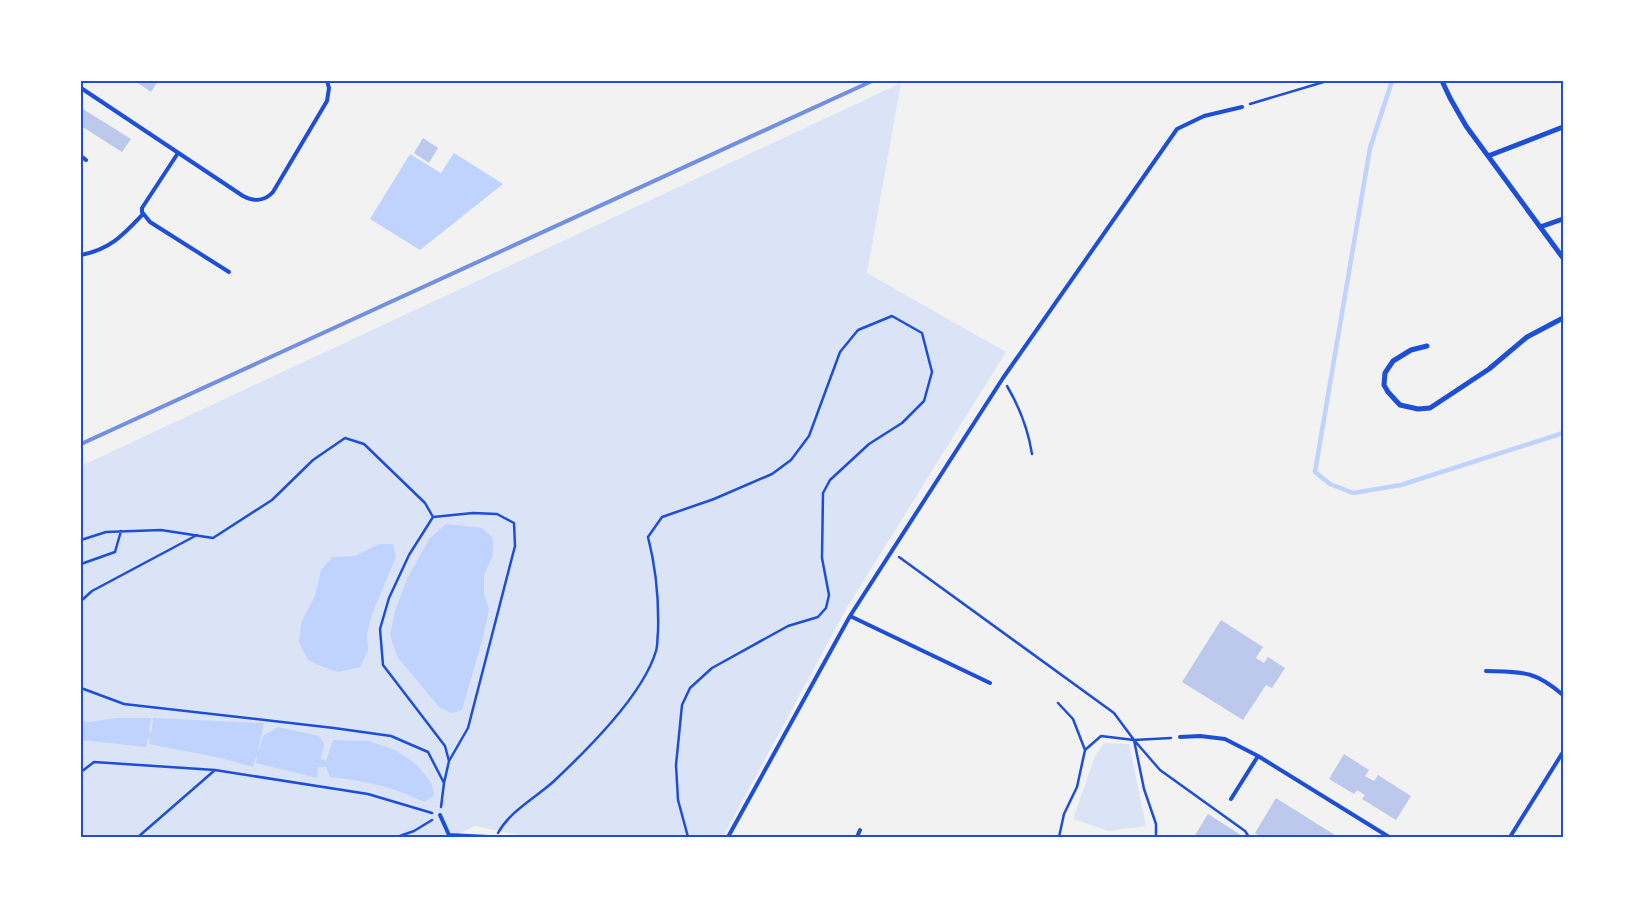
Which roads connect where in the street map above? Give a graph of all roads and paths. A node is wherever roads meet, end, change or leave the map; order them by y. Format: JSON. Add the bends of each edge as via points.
{"nodes":[{"id":1,"x":327,"y":81,"type":"edge"},
{"id":2,"x":1327,"y":81,"type":"edge"},
{"id":3,"x":1444,"y":82,"type":"edge"},
{"id":4,"x":81,"y":88,"type":"edge"},
{"id":5,"x":1242,"y":107,"type":"joint"},
{"id":6,"x":1563,"y":127,"type":"edge"},
{"id":7,"x":178,"y":152,"type":"junction"},
{"id":8,"x":81,"y":156,"type":"edge"},
{"id":9,"x":1488,"y":156,"type":"junction"},
{"id":10,"x":86,"y":160,"type":"dead end"},
{"id":11,"x":143,"y":214,"type":"junction"},
{"id":12,"x":1563,"y":218,"type":"edge"},
{"id":13,"x":1540,"y":227,"type":"junction"},
{"id":14,"x":81,"y":255,"type":"edge"},
{"id":15,"x":1563,"y":258,"type":"edge"},
{"id":16,"x":229,"y":272,"type":"dead end"},
{"id":17,"x":1563,"y":318,"type":"edge"},
{"id":18,"x":1427,"y":346,"type":"dead end"},
{"id":19,"x":1003,"y":378,"type":"junction"},
{"id":20,"x":1032,"y":454,"type":"dead end"},
{"id":21,"x":433,"y":518,"type":"junction"},
{"id":22,"x":120,"y":531,"type":"junction"},
{"id":23,"x":197,"y":535,"type":"junction"},
{"id":24,"x":81,"y":540,"type":"edge"},
{"id":25,"x":892,"y":552,"type":"junction"},
{"id":26,"x":81,"y":564,"type":"edge"},
{"id":27,"x":81,"y":601,"type":"edge"},
{"id":28,"x":850,"y":616,"type":"junction"},
{"id":29,"x":1486,"y":671,"type":"dead end"},
{"id":30,"x":990,"y":682,"type":"dead end"},
{"id":31,"x":81,"y":688,"type":"edge"},
{"id":32,"x":1563,"y":695,"type":"edge"},
{"id":33,"x":1058,"y":703,"type":"dead end"},
{"id":34,"x":1180,"y":737,"type":"joint"},
{"id":35,"x":1134,"y":740,"type":"junction"},
{"id":36,"x":1085,"y":750,"type":"junction"},
{"id":37,"x":1563,"y":752,"type":"edge"},
{"id":38,"x":1258,"y":756,"type":"junction"},
{"id":39,"x":449,"y":761,"type":"junction"},
{"id":40,"x":215,"y":770,"type":"junction"},
{"id":41,"x":81,"y":772,"type":"edge"},
{"id":42,"x":444,"y":783,"type":"junction"},
{"id":43,"x":1231,"y":799,"type":"dead end"},
{"id":44,"x":440,"y":816,"type":"junction"},
{"id":45,"x":414,"y":830,"type":"junction"},
{"id":46,"x":860,"y":830,"type":"dead end"},
{"id":47,"x":138,"y":837,"type":"edge"},
{"id":48,"x":397,"y":837,"type":"edge"},
{"id":49,"x":411,"y":837,"type":"edge"},
{"id":50,"x":489,"y":837,"type":"edge"},
{"id":51,"x":496,"y":837,"type":"edge"},
{"id":52,"x":688,"y":837,"type":"edge"},
{"id":53,"x":728,"y":837,"type":"edge"},
{"id":54,"x":856,"y":837,"type":"edge"},
{"id":55,"x":1058,"y":837,"type":"edge"},
{"id":56,"x":1156,"y":837,"type":"edge"},
{"id":57,"x":1249,"y":837,"type":"edge"},
{"id":58,"x":1389,"y":837,"type":"edge"},
{"id":59,"x":1510,"y":837,"type":"edge"}],
"edges":[{"from":1,"to":7,"type":"lane","via":[[327,101],[273,192],[264,199],[248,199]]},
{"from":2,"to":5,"type":"path"},
{"from":3,"to":9,"type":"street","via":[[1458,113]]},
{"from":4,"to":7,"type":"lane"},
{"from":5,"to":19,"type":"lane","via":[[1204,116],[1177,129]]},
{"from":6,"to":9,"type":"street"},
{"from":7,"to":11,"type":"lane","via":[[142,208]]},
{"from":8,"to":10,"type":"lane"},
{"from":9,"to":13,"type":"street"},
{"from":11,"to":14,"type":"lane","via":[[110,245]]},
{"from":11,"to":16,"type":"lane","via":[[150,222]]},
{"from":12,"to":13,"type":"street"},
{"from":13,"to":15,"type":"street"},
{"from":17,"to":18,"type":"street","via":[[1527,336],[1489,369],[1430,408],[1400,405],[1384,386],[1386,373],[1394,361],[1411,350]]},
{"from":19,"to":20,"type":"path","via":[[1028,431]]},
{"from":19,"to":25,"type":"lane"},
{"from":21,"to":23,"type":"path","via":[[426,503],[364,444],[345,438],[312,460],[272,500],[213,538]]},
{"from":21,"to":39,"type":"path","via":[[408,555],[389,598],[380,629],[383,665],[444,746]]},
{"from":21,"to":39,"type":"path","via":[[474,512],[498,514],[514,523],[515,546],[468,728]]},
{"from":22,"to":23,"type":"path","via":[[161,530]]},
{"from":22,"to":24,"type":"path"},
{"from":22,"to":26,"type":"path","via":[[115,552]]},
{"from":23,"to":27,"type":"path","via":[[92,591]]},
{"from":25,"to":28,"type":"lane"},
{"from":25,"to":35,"type":"path","via":[[1114,713]]},
{"from":28,"to":30,"type":"lane"},
{"from":28,"to":53,"type":"lane"},
{"from":29,"to":32,"type":"lane","via":[[1525,672],[1548,682]]},
{"from":31,"to":42,"type":"path","via":[[124,704],[391,736],[428,752]]},
{"from":33,"to":36,"type":"path","via":[[1073,720]]},
{"from":34,"to":35,"type":"path"},
{"from":34,"to":38,"type":"lane","via":[[1225,739]]},
{"from":35,"to":36,"type":"path","via":[[1101,736]]},
{"from":35,"to":56,"type":"path","via":[[1144,789],[1156,824]]},
{"from":35,"to":57,"type":"path","via":[[1160,770]]},
{"from":36,"to":55,"type":"path","via":[[1077,787],[1064,814]]},
{"from":37,"to":59,"type":"lane"},
{"from":38,"to":43,"type":"lane"},
{"from":38,"to":58,"type":"lane"},
{"from":39,"to":42,"type":"path"},
{"from":40,"to":41,"type":"path","via":[[94,762]]},
{"from":40,"to":44,"type":"path","via":[[368,794]]},
{"from":40,"to":47,"type":"path"},
{"from":42,"to":44,"type":"path"},
{"from":44,"to":45,"type":"path"},
{"from":44,"to":50,"type":"lane","via":[[449,835]]},
{"from":45,"to":48,"type":"path"},
{"from":45,"to":49,"type":"path"},
{"from":46,"to":54,"type":"lane"},
{"from":51,"to":52,"type":"path","via":[[504,822],[552,782],[610,724],[645,676],[657,650],[658,613],[654,559],[648,538],[662,517],[772,474],[791,460],[808,436],[840,352],[858,330],[892,316],[922,333],[932,372],[924,401],[902,423],[869,444],[830,480],[823,492],[822,558],[829,595],[826,608],[818,617],[788,626],[747,647],[712,668],[690,688],[682,705],[676,765],[678,800]]}]}
